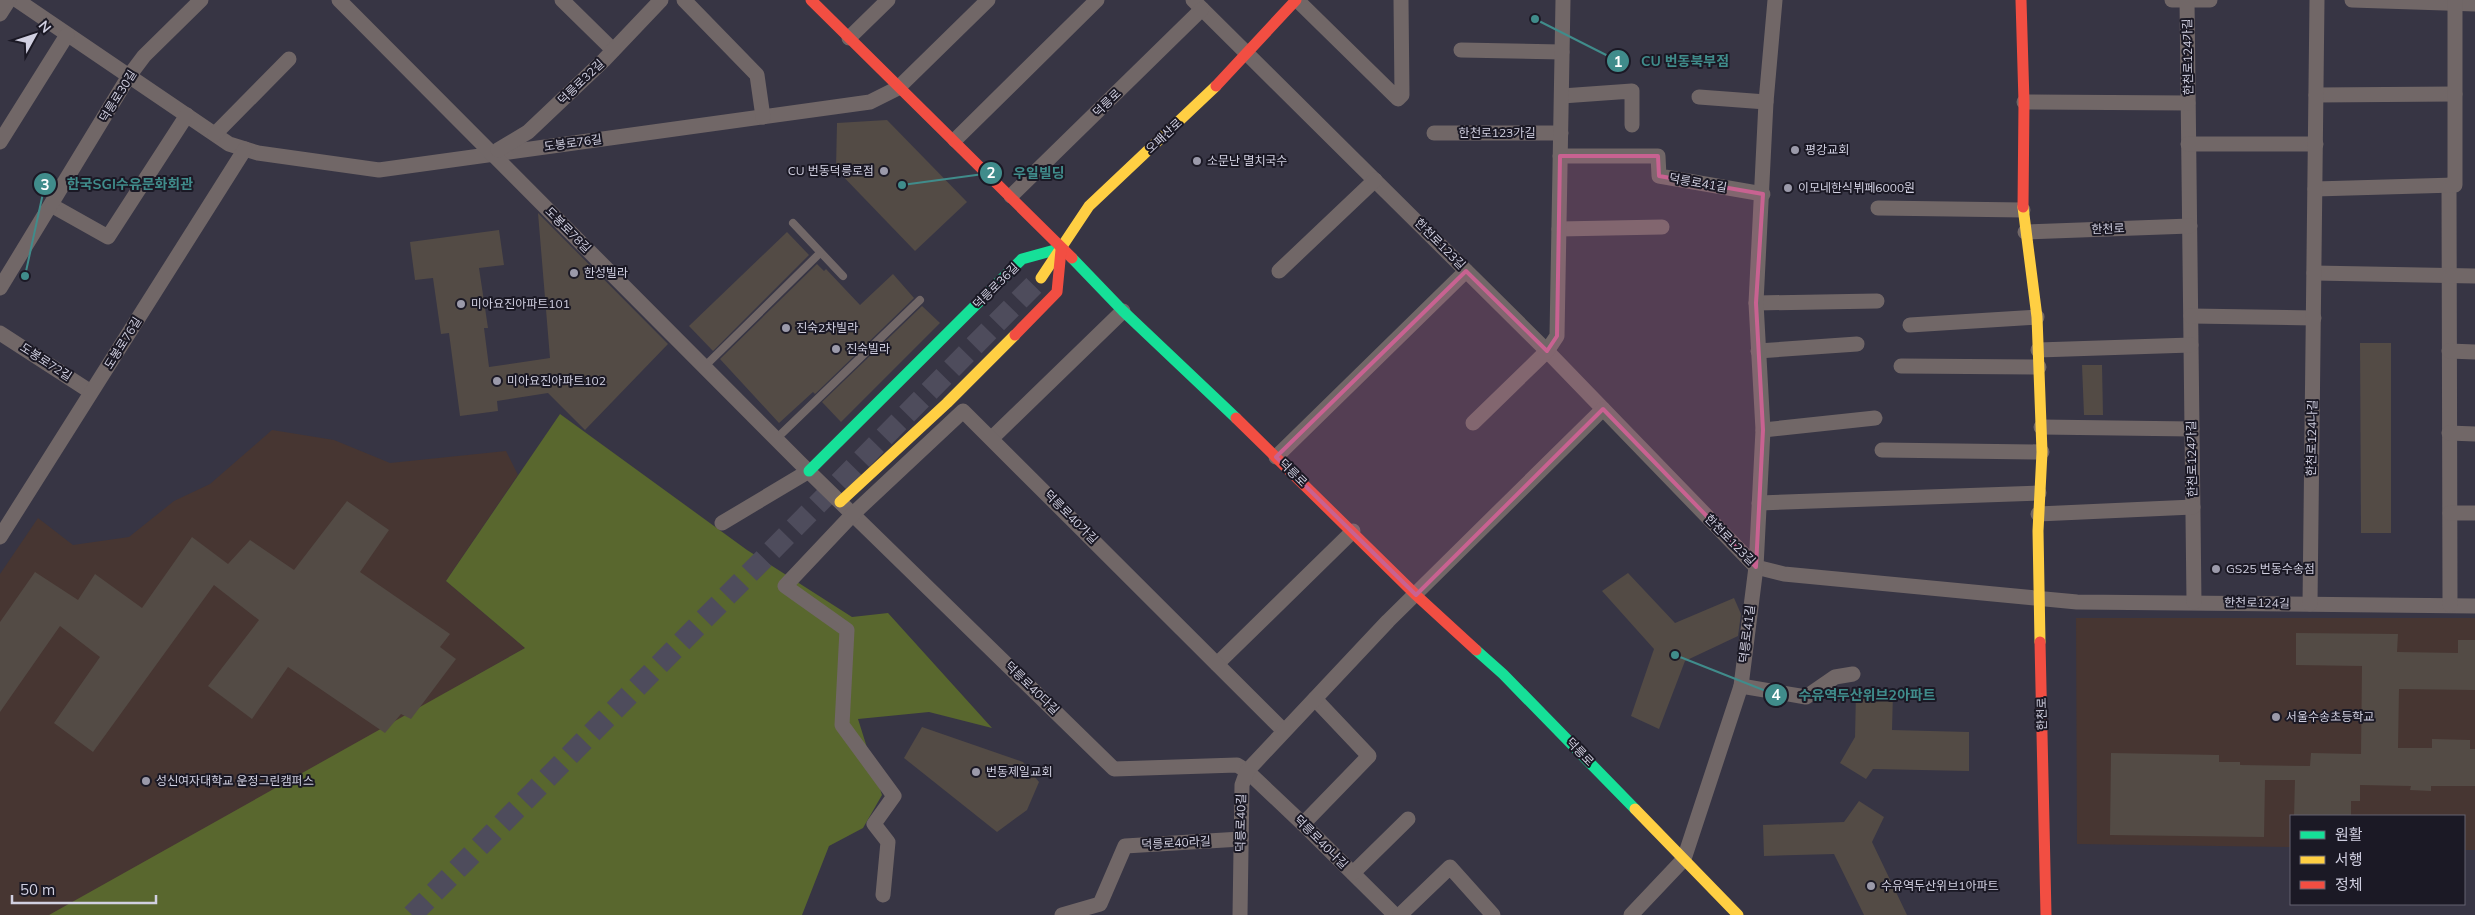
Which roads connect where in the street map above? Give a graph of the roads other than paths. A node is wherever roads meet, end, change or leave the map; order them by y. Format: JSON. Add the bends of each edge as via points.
{"nodes":[{"id":1,"x":9,"y":0,"type":"edge"},
{"id":2,"x":17,"y":0,"type":"edge"},
{"id":3,"x":202,"y":0,"type":"edge"},
{"id":4,"x":339,"y":0,"type":"edge"},
{"id":5,"x":562,"y":0,"type":"edge"},
{"id":6,"x":661,"y":0,"type":"edge"},
{"id":7,"x":684,"y":0,"type":"edge"},
{"id":8,"x":811,"y":0,"type":"edge"},
{"id":9,"x":888,"y":0,"type":"edge"},
{"id":10,"x":988,"y":0,"type":"edge"},
{"id":11,"x":1097,"y":0,"type":"edge"},
{"id":12,"x":1297,"y":0,"type":"edge"},
{"id":13,"x":1401,"y":0,"type":"edge"},
{"id":14,"x":1564,"y":0,"type":"edge"},
{"id":15,"x":1776,"y":0,"type":"edge"},
{"id":16,"x":2021,"y":0,"type":"edge"},
{"id":17,"x":2172,"y":0,"type":"edge"},
{"id":18,"x":2187,"y":0,"type":"edge"},
{"id":19,"x":2210,"y":0,"type":"edge"},
{"id":20,"x":2317,"y":0,"type":"edge"},
{"id":21,"x":2352,"y":0,"type":"edge"},
{"id":22,"x":2455,"y":2,"type":"edge"},
{"id":23,"x":2475,"y":4,"type":"edge"},
{"id":24,"x":1197,"y":5,"type":"edge"},
{"id":25,"x":0,"y":14,"type":"edge"},
{"id":26,"x":68,"y":34,"type":"junction"},
{"id":27,"x":849,"y":38,"type":"junction"},
{"id":28,"x":613,"y":50,"type":"junction"},
{"id":29,"x":1461,"y":50,"type":"dead end"},
{"id":30,"x":1247,"y":52,"type":"junction"},
{"id":31,"x":1562,"y":52,"type":"junction"},
{"id":32,"x":289,"y":59,"type":"dead end"},
{"id":33,"x":129,"y":76,"type":"junction"},
{"id":34,"x":898,"y":88,"type":"junction"},
{"id":35,"x":2455,"y":94,"type":"junction"},
{"id":36,"x":2316,"y":95,"type":"junction"},
{"id":37,"x":1562,"y":96,"type":"junction"},
{"id":38,"x":1699,"y":97,"type":"dead end"},
{"id":39,"x":1766,"y":102,"type":"junction"},
{"id":40,"x":2024,"y":102,"type":"junction"},
{"id":41,"x":2188,"y":103,"type":"junction"},
{"id":42,"x":187,"y":115,"type":"junction"},
{"id":43,"x":763,"y":117,"type":"junction"},
{"id":44,"x":1632,"y":125,"type":"dead end"},
{"id":45,"x":1434,"y":133,"type":"dead end"},
{"id":46,"x":1561,"y":133,"type":"junction"},
{"id":47,"x":215,"y":134,"type":"junction"},
{"id":48,"x":955,"y":140,"type":"junction"},
{"id":49,"x":0,"y":142,"type":"edge"},
{"id":50,"x":2188,"y":144,"type":"junction"},
{"id":51,"x":2316,"y":144,"type":"junction"},
{"id":52,"x":245,"y":149,"type":"junction"},
{"id":53,"x":492,"y":154,"type":"junction"},
{"id":54,"x":1560,"y":156,"type":"junction"},
{"id":55,"x":1375,"y":180,"type":"junction"},
{"id":56,"x":2449,"y":186,"type":"junction"},
{"id":57,"x":2315,"y":189,"type":"junction"},
{"id":58,"x":1763,"y":194,"type":"junction"},
{"id":59,"x":1011,"y":196,"type":"junction"},
{"id":60,"x":51,"y":205,"type":"junction"},
{"id":61,"x":1878,"y":208,"type":"dead end"},
{"id":62,"x":2024,"y":210,"type":"junction"},
{"id":63,"x":793,"y":224,"type":"dead end"},
{"id":64,"x":2190,"y":226,"type":"junction"},
{"id":65,"x":1662,"y":228,"type":"dead end"},
{"id":66,"x":1559,"y":229,"type":"junction"},
{"id":67,"x":2026,"y":232,"type":"junction"},
{"id":68,"x":1062,"y":248,"type":"junction"},
{"id":69,"x":820,"y":253,"type":"junction"},
{"id":70,"x":1279,"y":271,"type":"dead end"},
{"id":71,"x":1466,"y":271,"type":"junction"},
{"id":72,"x":2314,"y":273,"type":"junction"},
{"id":73,"x":843,"y":276,"type":"dead end"},
{"id":74,"x":2449,"y":276,"type":"junction"},
{"id":75,"x":2475,"y":276,"type":"edge"},
{"id":76,"x":1040,"y":278,"type":"tunnel mouth"},
{"id":77,"x":0,"y":288,"type":"edge"},
{"id":78,"x":920,"y":300,"type":"dead end"},
{"id":79,"x":1877,"y":301,"type":"dead end"},
{"id":80,"x":1756,"y":303,"type":"junction"},
{"id":81,"x":1123,"y":311,"type":"junction"},
{"id":82,"x":2191,"y":316,"type":"junction"},
{"id":83,"x":2037,"y":317,"type":"junction"},
{"id":84,"x":2314,"y":318,"type":"junction"},
{"id":85,"x":1910,"y":325,"type":"dead end"},
{"id":86,"x":0,"y":332,"type":"edge"},
{"id":87,"x":1857,"y":344,"type":"dead end"},
{"id":88,"x":2191,"y":345,"type":"junction"},
{"id":89,"x":2038,"y":350,"type":"junction"},
{"id":90,"x":1548,"y":351,"type":"junction"},
{"id":91,"x":1758,"y":351,"type":"junction"},
{"id":92,"x":2449,"y":351,"type":"junction"},
{"id":93,"x":2475,"y":352,"type":"edge"},
{"id":94,"x":1901,"y":366,"type":"dead end"},
{"id":95,"x":704,"y":367,"type":"junction"},
{"id":96,"x":2039,"y":367,"type":"junction"},
{"id":97,"x":92,"y":392,"type":"junction"},
{"id":98,"x":1603,"y":409,"type":"junction"},
{"id":99,"x":1875,"y":418,"type":"dead end"},
{"id":100,"x":1473,"y":423,"type":"dead end"},
{"id":101,"x":2041,"y":427,"type":"junction"},
{"id":102,"x":2192,"y":429,"type":"junction"},
{"id":103,"x":1763,"y":430,"type":"junction"},
{"id":104,"x":2449,"y":433,"type":"junction"},
{"id":105,"x":2475,"y":434,"type":"edge"},
{"id":106,"x":992,"y":438,"type":"junction"},
{"id":107,"x":776,"y":439,"type":"junction"},
{"id":108,"x":1882,"y":450,"type":"dead end"},
{"id":109,"x":2042,"y":452,"type":"junction"},
{"id":110,"x":1276,"y":456,"type":"junction"},
{"id":111,"x":809,"y":471,"type":"junction"},
{"id":112,"x":2039,"y":493,"type":"junction"},
{"id":113,"x":840,"y":502,"type":"junction"},
{"id":114,"x":1759,"y":503,"type":"junction"},
{"id":115,"x":2193,"y":507,"type":"junction"},
{"id":116,"x":2450,"y":513,"type":"junction"},
{"id":117,"x":2475,"y":513,"type":"edge"},
{"id":118,"x":853,"y":514,"type":"junction"},
{"id":119,"x":2038,"y":514,"type":"junction"},
{"id":120,"x":722,"y":523,"type":"dead end"},
{"id":121,"x":1352,"y":532,"type":"junction"},
{"id":122,"x":0,"y":537,"type":"edge"},
{"id":123,"x":1756,"y":567,"type":"junction"},
{"id":124,"x":1416,"y":595,"type":"junction"},
{"id":125,"x":2039,"y":598,"type":"junction"},
{"id":126,"x":2194,"y":602,"type":"junction"},
{"id":127,"x":2310,"y":604,"type":"junction"},
{"id":128,"x":2450,"y":606,"type":"junction"},
{"id":129,"x":2475,"y":606,"type":"edge"},
{"id":130,"x":1217,"y":664,"type":"junction"},
{"id":131,"x":1853,"y":674,"type":"dead end"},
{"id":132,"x":1741,"y":686,"type":"junction"},
{"id":133,"x":1315,"y":699,"type":"junction"},
{"id":134,"x":1284,"y":731,"type":"junction"},
{"id":135,"x":1247,"y":771,"type":"junction"},
{"id":136,"x":1408,"y":819,"type":"dead end"},
{"id":137,"x":1303,"y":824,"type":"junction"},
{"id":138,"x":1241,"y":839,"type":"junction"},
{"id":139,"x":1684,"y":859,"type":"junction"},
{"id":140,"x":1353,"y":873,"type":"junction"},
{"id":141,"x":883,"y":895,"type":"dead end"},
{"id":142,"x":1062,"y":915,"type":"edge"},
{"id":143,"x":1240,"y":915,"type":"edge"},
{"id":144,"x":1394,"y":915,"type":"edge"},
{"id":145,"x":1400,"y":915,"type":"edge"},
{"id":146,"x":1493,"y":915,"type":"edge"},
{"id":147,"x":1631,"y":915,"type":"edge"},
{"id":148,"x":1738,"y":915,"type":"edge"},
{"id":149,"x":2046,"y":915,"type":"edge"}],
"edges":[{"from":1,"to":25,"type":"street"},
{"from":2,"to":26,"type":"street","name":"도봉로76길"},
{"from":3,"to":33,"type":"street","name":"덕릉로30길","via":[[144,56]]},
{"from":4,"to":53,"type":"street","name":"도봉로78길"},
{"from":5,"to":28,"type":"street"},
{"from":6,"to":28,"type":"street","name":"덕릉로32길"},
{"from":7,"to":43,"type":"street","via":[[757,75]]},
{"from":8,"to":27,"type":"main road","name":"덕릉로"},
{"from":9,"to":27,"type":"street"},
{"from":10,"to":34,"type":"street"},
{"from":11,"to":48,"type":"street"},
{"from":12,"to":13,"type":"street","name":"오패산로","via":[[1398,99],[1402,95]]},
{"from":12,"to":30,"type":"main road","name":"오패산로"},
{"from":14,"to":31,"type":"street"},
{"from":15,"to":39,"type":"street","name":"덕릉로41길"},
{"from":16,"to":40,"type":"main road","name":"한천로"},
{"from":17,"to":18,"type":"street"},
{"from":18,"to":19,"type":"street"},
{"from":18,"to":41,"type":"street","name":"한천로124가길"},
{"from":20,"to":36,"type":"street","name":"한천로124나길"},
{"from":21,"to":22,"type":"street"},
{"from":22,"to":23,"type":"street"},
{"from":22,"to":35,"type":"street"},
{"from":24,"to":30,"type":"street","name":"한천로123길"},
{"from":24,"to":59,"type":"street","name":"덕릉로"},
{"from":26,"to":33,"type":"street","name":"도봉로76길"},
{"from":26,"to":49,"type":"street"},
{"from":27,"to":34,"type":"main road","name":"덕릉로"},
{"from":28,"to":53,"type":"street","name":"덕릉로32길","via":[[528,132]]},
{"from":29,"to":31,"type":"street"},
{"from":30,"to":55,"type":"street","name":"한천로123길"},
{"from":30,"to":68,"type":"main road","name":"오패산로","via":[[1200,104],[1088,206]]},
{"from":31,"to":37,"type":"street"},
{"from":32,"to":47,"type":"street"},
{"from":33,"to":42,"type":"street","name":"도봉로76길"},
{"from":33,"to":60,"type":"street","name":"덕릉로30길"},
{"from":34,"to":43,"type":"street","name":"도봉로76길","via":[[870,102]]},
{"from":34,"to":48,"type":"main road","name":"덕릉로"},
{"from":35,"to":36,"type":"street"},
{"from":35,"to":56,"type":"street","via":[[2455,185]]},
{"from":36,"to":51,"type":"street","name":"한천로124나길"},
{"from":37,"to":44,"type":"street","via":[[1632,91]]},
{"from":37,"to":46,"type":"street"},
{"from":38,"to":39,"type":"street"},
{"from":39,"to":58,"type":"street","name":"덕릉로41길"},
{"from":40,"to":41,"type":"street"},
{"from":40,"to":62,"type":"main road","name":"한천로"},
{"from":41,"to":50,"type":"street","name":"한천로124가길"},
{"from":42,"to":47,"type":"street","name":"도봉로76길"},
{"from":42,"to":60,"type":"street","via":[[108,238]]},
{"from":43,"to":53,"type":"street","name":"도봉로76길"},
{"from":45,"to":46,"type":"street","name":"한천로123가길"},
{"from":46,"to":54,"type":"street"},
{"from":47,"to":52,"type":"street","name":"도봉로76길","via":[[229,144]]},
{"from":48,"to":59,"type":"main road","name":"덕릉로"},
{"from":50,"to":51,"type":"street"},
{"from":50,"to":64,"type":"street","name":"한천로124가길"},
{"from":51,"to":57,"type":"street","name":"한천로124나길"},
{"from":52,"to":53,"type":"street","name":"도봉로76길","via":[[379,170]]},
{"from":52,"to":97,"type":"street","name":"도봉로76길"},
{"from":53,"to":95,"type":"street","name":"도봉로78길"},
{"from":54,"to":58,"type":"street","name":"덕릉로41길","via":[[1658,156],[1659,176]]},
{"from":54,"to":66,"type":"street"},
{"from":55,"to":70,"type":"street"},
{"from":55,"to":71,"type":"street","name":"한천로123길"},
{"from":56,"to":57,"type":"street"},
{"from":56,"to":74,"type":"street"},
{"from":57,"to":72,"type":"street","name":"한천로124나길"},
{"from":58,"to":80,"type":"street","name":"덕릉로41길"},
{"from":59,"to":68,"type":"main road","name":"덕릉로"},
{"from":60,"to":77,"type":"street","name":"덕릉로30길"},
{"from":61,"to":62,"type":"street"},
{"from":62,"to":67,"type":"main road","name":"한천로"},
{"from":63,"to":69,"type":"lane"},
{"from":64,"to":67,"type":"street","name":"한천로"},
{"from":64,"to":82,"type":"street","name":"한천로124가길"},
{"from":65,"to":66,"type":"street"},
{"from":66,"to":90,"type":"street","via":[[1557,336]]},
{"from":67,"to":83,"type":"main road","name":"한천로"},
{"from":68,"to":76,"type":"main road","name":"오패산로"},
{"from":68,"to":81,"type":"main road","name":"덕릉로"},
{"from":68,"to":111,"type":"main road","name":"덕릉로36길","via":[[1022,259]]},
{"from":68,"to":113,"type":"main road","via":[[1057,292],[947,403]]},
{"from":69,"to":73,"type":"lane"},
{"from":69,"to":95,"type":"lane"},
{"from":71,"to":90,"type":"street","name":"한천로123길"},
{"from":71,"to":110,"type":"street","name":"덕릉로"},
{"from":72,"to":74,"type":"street"},
{"from":72,"to":84,"type":"street","name":"한천로124나길"},
{"from":74,"to":75,"type":"street"},
{"from":74,"to":92,"type":"street"},
{"from":78,"to":107,"type":"lane"},
{"from":79,"to":80,"type":"street"},
{"from":80,"to":91,"type":"street","name":"덕릉로41길"},
{"from":81,"to":106,"type":"street"},
{"from":81,"to":110,"type":"main road","name":"덕릉로"},
{"from":82,"to":84,"type":"street"},
{"from":82,"to":88,"type":"street","name":"한천로124가길"},
{"from":83,"to":85,"type":"street"},
{"from":83,"to":89,"type":"main road","name":"한천로"},
{"from":84,"to":127,"type":"street","name":"한천로124나길"},
{"from":86,"to":97,"type":"street","name":"도봉로72길"},
{"from":87,"to":91,"type":"street"},
{"from":88,"to":89,"type":"street"},
{"from":88,"to":102,"type":"street","name":"한천로124가길"},
{"from":89,"to":96,"type":"main road","name":"한천로"},
{"from":90,"to":98,"type":"street","name":"한천로123길"},
{"from":90,"to":100,"type":"street"},
{"from":91,"to":103,"type":"street","name":"덕릉로41길"},
{"from":92,"to":93,"type":"street"},
{"from":92,"to":104,"type":"street"},
{"from":94,"to":96,"type":"street"},
{"from":95,"to":107,"type":"street","name":"도봉로78길"},
{"from":96,"to":101,"type":"main road","name":"한천로"},
{"from":97,"to":122,"type":"street","name":"도봉로76길"},
{"from":98,"to":123,"type":"street","name":"한천로123길"},
{"from":98,"to":124,"type":"street"},
{"from":99,"to":103,"type":"street"},
{"from":101,"to":102,"type":"street"},
{"from":101,"to":109,"type":"main road","name":"한천로"},
{"from":102,"to":115,"type":"street","name":"한천로124가길"},
{"from":103,"to":114,"type":"street","name":"덕릉로41길"},
{"from":104,"to":105,"type":"street"},
{"from":104,"to":116,"type":"street"},
{"from":106,"to":118,"type":"street","name":"덕릉로40가길","via":[[964,411]]},
{"from":106,"to":130,"type":"street","name":"덕릉로40가길"},
{"from":107,"to":111,"type":"street","name":"도봉로78길"},
{"from":108,"to":109,"type":"street"},
{"from":109,"to":112,"type":"main road","name":"한천로"},
{"from":110,"to":121,"type":"main road","name":"덕릉로"},
{"from":111,"to":113,"type":"street","name":"도봉로78길"},
{"from":111,"to":120,"type":"street","name":"덕릉로36길"},
{"from":112,"to":114,"type":"street"},
{"from":112,"to":119,"type":"main road","name":"한천로"},
{"from":113,"to":118,"type":"street","name":"덕릉로40다길"},
{"from":114,"to":123,"type":"street","name":"덕릉로41길"},
{"from":115,"to":119,"type":"street"},
{"from":115,"to":126,"type":"street","name":"한천로124가길"},
{"from":116,"to":117,"type":"street"},
{"from":116,"to":128,"type":"street"},
{"from":118,"to":135,"type":"street","name":"덕릉로40다길","via":[[1114,769],[1237,765]]},
{"from":118,"to":141,"type":"street","via":[[785,586],[847,630],[842,726],[894,796],[874,824],[888,842]]},
{"from":119,"to":125,"type":"main road","name":"한천로"},
{"from":121,"to":124,"type":"main road","name":"덕릉로"},
{"from":121,"to":130,"type":"street"},
{"from":123,"to":125,"type":"street","name":"한천로123길","via":[[1784,574]]},
{"from":123,"to":132,"type":"street","name":"덕릉로41길"},
{"from":124,"to":133,"type":"street"},
{"from":124,"to":139,"type":"main road","name":"덕릉로","via":[[1503,674]]},
{"from":125,"to":126,"type":"street","name":"한천로124길","via":[[2077,602]]},
{"from":125,"to":149,"type":"main road","name":"한천로"},
{"from":126,"to":127,"type":"street","name":"한천로124길"},
{"from":127,"to":128,"type":"street","name":"한천로124길"},
{"from":128,"to":129,"type":"street","name":"한천로124길"},
{"from":130,"to":134,"type":"street","name":"덕릉로40가길"},
{"from":131,"to":132,"type":"street","via":[[1835,677],[1806,697]]},
{"from":132,"to":139,"type":"street","name":"덕릉로41길"},
{"from":133,"to":134,"type":"street"},
{"from":133,"to":137,"type":"street","via":[[1369,756]]},
{"from":134,"to":135,"type":"street"},
{"from":135,"to":137,"type":"street","name":"덕릉로40나길"},
{"from":135,"to":138,"type":"street","name":"덕릉로40길","via":[[1242,785]]},
{"from":136,"to":140,"type":"street"},
{"from":137,"to":140,"type":"street","name":"덕릉로40나길"},
{"from":138,"to":142,"type":"street","name":"덕릉로40라길","via":[[1125,846],[1100,904]]},
{"from":138,"to":143,"type":"street","name":"덕릉로40길"},
{"from":139,"to":147,"type":"street"},
{"from":139,"to":148,"type":"main road","name":"덕릉로"},
{"from":140,"to":144,"type":"street","name":"덕릉로40나길"},
{"from":145,"to":146,"type":"street","via":[[1450,867]]}]}
